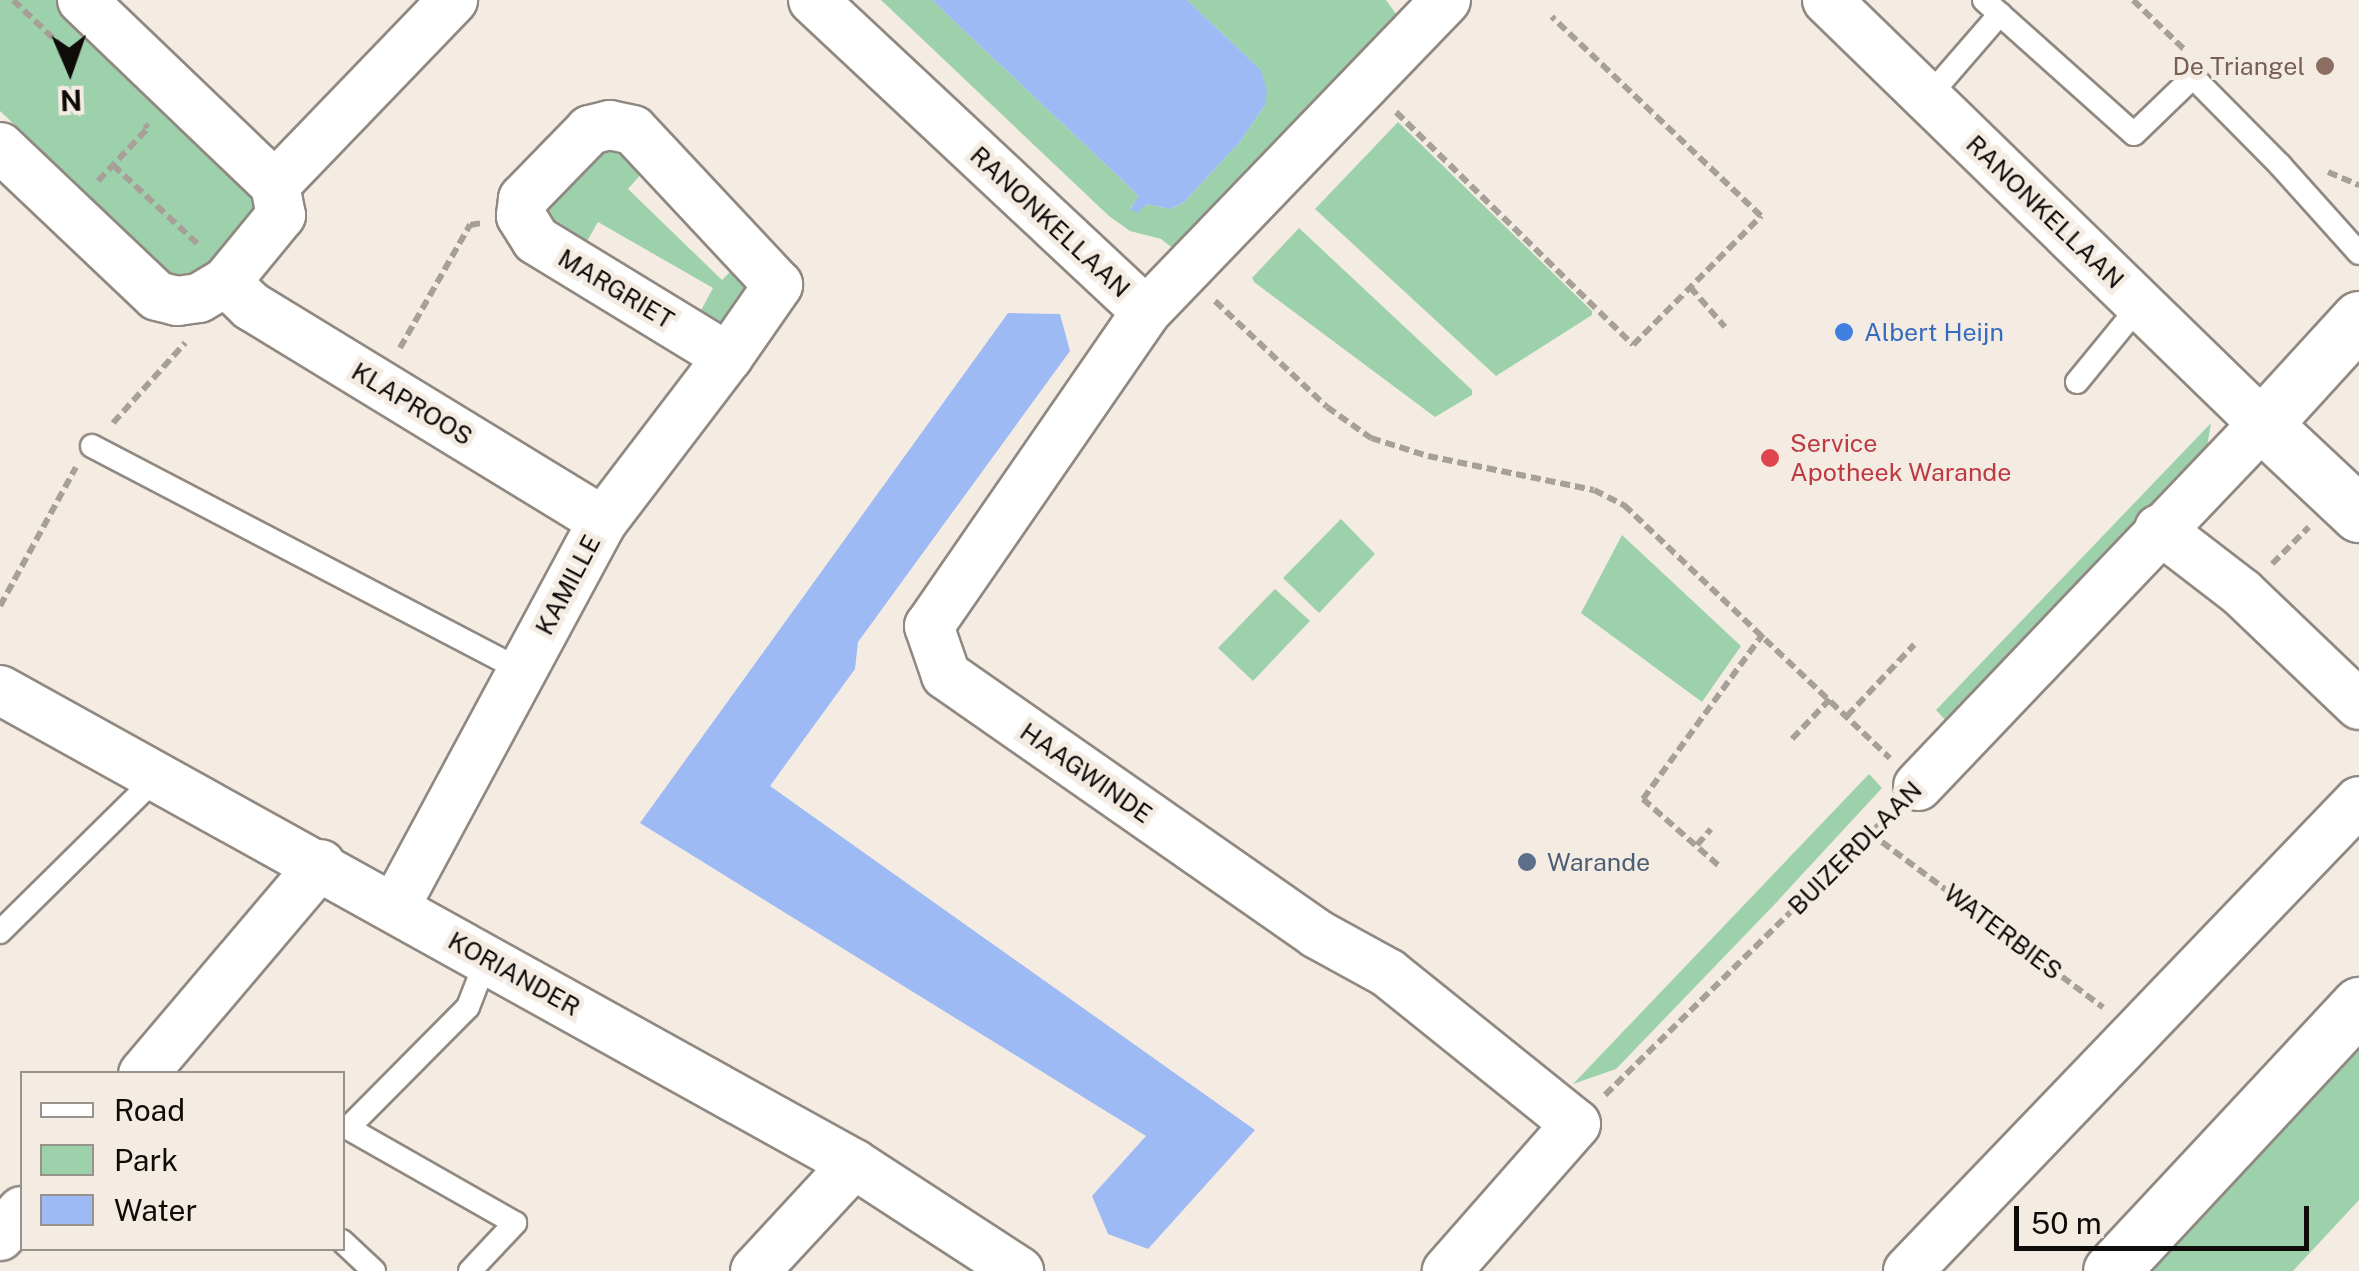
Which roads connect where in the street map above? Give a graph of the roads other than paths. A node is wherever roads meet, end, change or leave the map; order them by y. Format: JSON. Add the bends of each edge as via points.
{"nodes":[{"id":1,"x":82,"y":0,"type":"edge"},
{"id":2,"x":453,"y":0,"type":"edge"},
{"id":3,"x":813,"y":0,"type":"edge"},
{"id":4,"x":1446,"y":0,"type":"edge"},
{"id":5,"x":1826,"y":0,"type":"edge"},
{"id":6,"x":1992,"y":7,"type":"edge"},
{"id":7,"x":1928,"y":97,"type":"junction"},
{"id":8,"x":0,"y":147,"type":"edge"},
{"id":9,"x":276,"y":186,"type":"junction"},
{"id":10,"x":522,"y":216,"type":"joint"},
{"id":11,"x":2359,"y":253,"type":"edge"},
{"id":12,"x":217,"y":260,"type":"junction"},
{"id":13,"x":2140,"y":305,"type":"junction"},
{"id":14,"x":1146,"y":312,"type":"junction"},
{"id":15,"x":2359,"y":319,"type":"edge"},
{"id":16,"x":728,"y":357,"type":"junction"},
{"id":17,"x":2077,"y":382,"type":"dead end"},
{"id":18,"x":2262,"y":424,"type":"junction"},
{"id":19,"x":92,"y":446,"type":"dead end"},
{"id":20,"x":2349,"y":505,"type":"edge"},
{"id":21,"x":602,"y":521,"type":"junction"},
{"id":22,"x":2160,"y":529,"type":"junction"},
{"id":23,"x":522,"y":670,"type":"junction"},
{"id":24,"x":0,"y":690,"type":"edge"},
{"id":25,"x":2359,"y":705,"type":"edge"},
{"id":26,"x":158,"y":776,"type":"junction"},
{"id":27,"x":1918,"y":786,"type":"road end"},
{"id":28,"x":2359,"y":801,"type":"edge"},
{"id":29,"x":321,"y":864,"type":"junction"},
{"id":30,"x":395,"y":907,"type":"junction"},
{"id":31,"x":0,"y":932,"type":"edge"},
{"id":32,"x":486,"y":958,"type":"junction"},
{"id":33,"x":2359,"y":1005,"type":"edge"},
{"id":34,"x":146,"y":1071,"type":"edge"},
{"id":35,"x":854,"y":1164,"type":"junction"},
{"id":36,"x":20,"y":1213,"type":"edge"},
{"id":37,"x":0,"y":1236,"type":"edge"},
{"id":38,"x":345,"y":1244,"type":"edge"},
{"id":39,"x":374,"y":1271,"type":"edge"},
{"id":40,"x":470,"y":1271,"type":"edge"},
{"id":41,"x":756,"y":1271,"type":"edge"},
{"id":42,"x":1019,"y":1271,"type":"edge"},
{"id":43,"x":1447,"y":1271,"type":"edge"},
{"id":44,"x":1908,"y":1271,"type":"edge"},
{"id":45,"x":2111,"y":1271,"type":"edge"}],
"edges":[{"from":1,"to":9,"type":"street"},
{"from":2,"to":9,"type":"street"},
{"from":3,"to":14,"type":"street","name":"RANONKELLAAN"},
{"from":4,"to":14,"type":"street","name":"RANONKELLAAN"},
{"from":5,"to":7,"type":"street","name":"RANONKELLAAN"},
{"from":6,"to":7,"type":"lane"},
{"from":6,"to":11,"type":"lane","via":[[2134,134],[2193,77]]},
{"from":7,"to":13,"type":"street","name":"RANONKELLAAN"},
{"from":8,"to":12,"type":"street","via":[[157,296],[199,298]]},
{"from":9,"to":12,"type":"street","via":[[281,216]]},
{"from":10,"to":16,"type":"street","name":"MARGRIET","via":[[536,240]]},
{"from":10,"to":16,"type":"street","name":"KAMILLE","via":[[523,199],[590,130],[633,130],[778,285]]},
{"from":12,"to":21,"type":"street","name":"KLAPROOS","via":[[251,306]]},
{"from":13,"to":17,"type":"lane"},
{"from":13,"to":18,"type":"street","name":"RANONKELLAAN"},
{"from":14,"to":43,"type":"street","name":"HAAGWINDE","via":[[929,626],[946,675],[1317,934],[1388,973],[1576,1124]]},
{"from":15,"to":18,"type":"street"},
{"from":16,"to":21,"type":"street","name":"KAMILLE"},
{"from":18,"to":20,"type":"street"},
{"from":18,"to":22,"type":"street","name":"BUIZERDLAAN"},
{"from":19,"to":23,"type":"lane"},
{"from":21,"to":23,"type":"street","name":"KAMILLE"},
{"from":22,"to":25,"type":"street","via":[[2242,593]]},
{"from":22,"to":27,"type":"street","name":"BUIZERDLAAN"},
{"from":23,"to":30,"type":"street","name":"KAMILLE"},
{"from":24,"to":26,"type":"street","name":"KORIANDER"},
{"from":26,"to":29,"type":"street","name":"KORIANDER"},
{"from":26,"to":31,"type":"lane"},
{"from":28,"to":44,"type":"street"},
{"from":29,"to":30,"type":"street","name":"KORIANDER"},
{"from":29,"to":34,"type":"street"},
{"from":30,"to":32,"type":"street","name":"KORIANDER"},
{"from":32,"to":35,"type":"street","name":"KORIANDER"},
{"from":32,"to":40,"type":"lane","via":[[468,1007],[348,1128],[515,1223]]},
{"from":33,"to":45,"type":"street"},
{"from":35,"to":41,"type":"street"},
{"from":35,"to":42,"type":"street","name":"KORIANDER"},
{"from":36,"to":37,"type":"street"},
{"from":38,"to":39,"type":"lane"}]}
